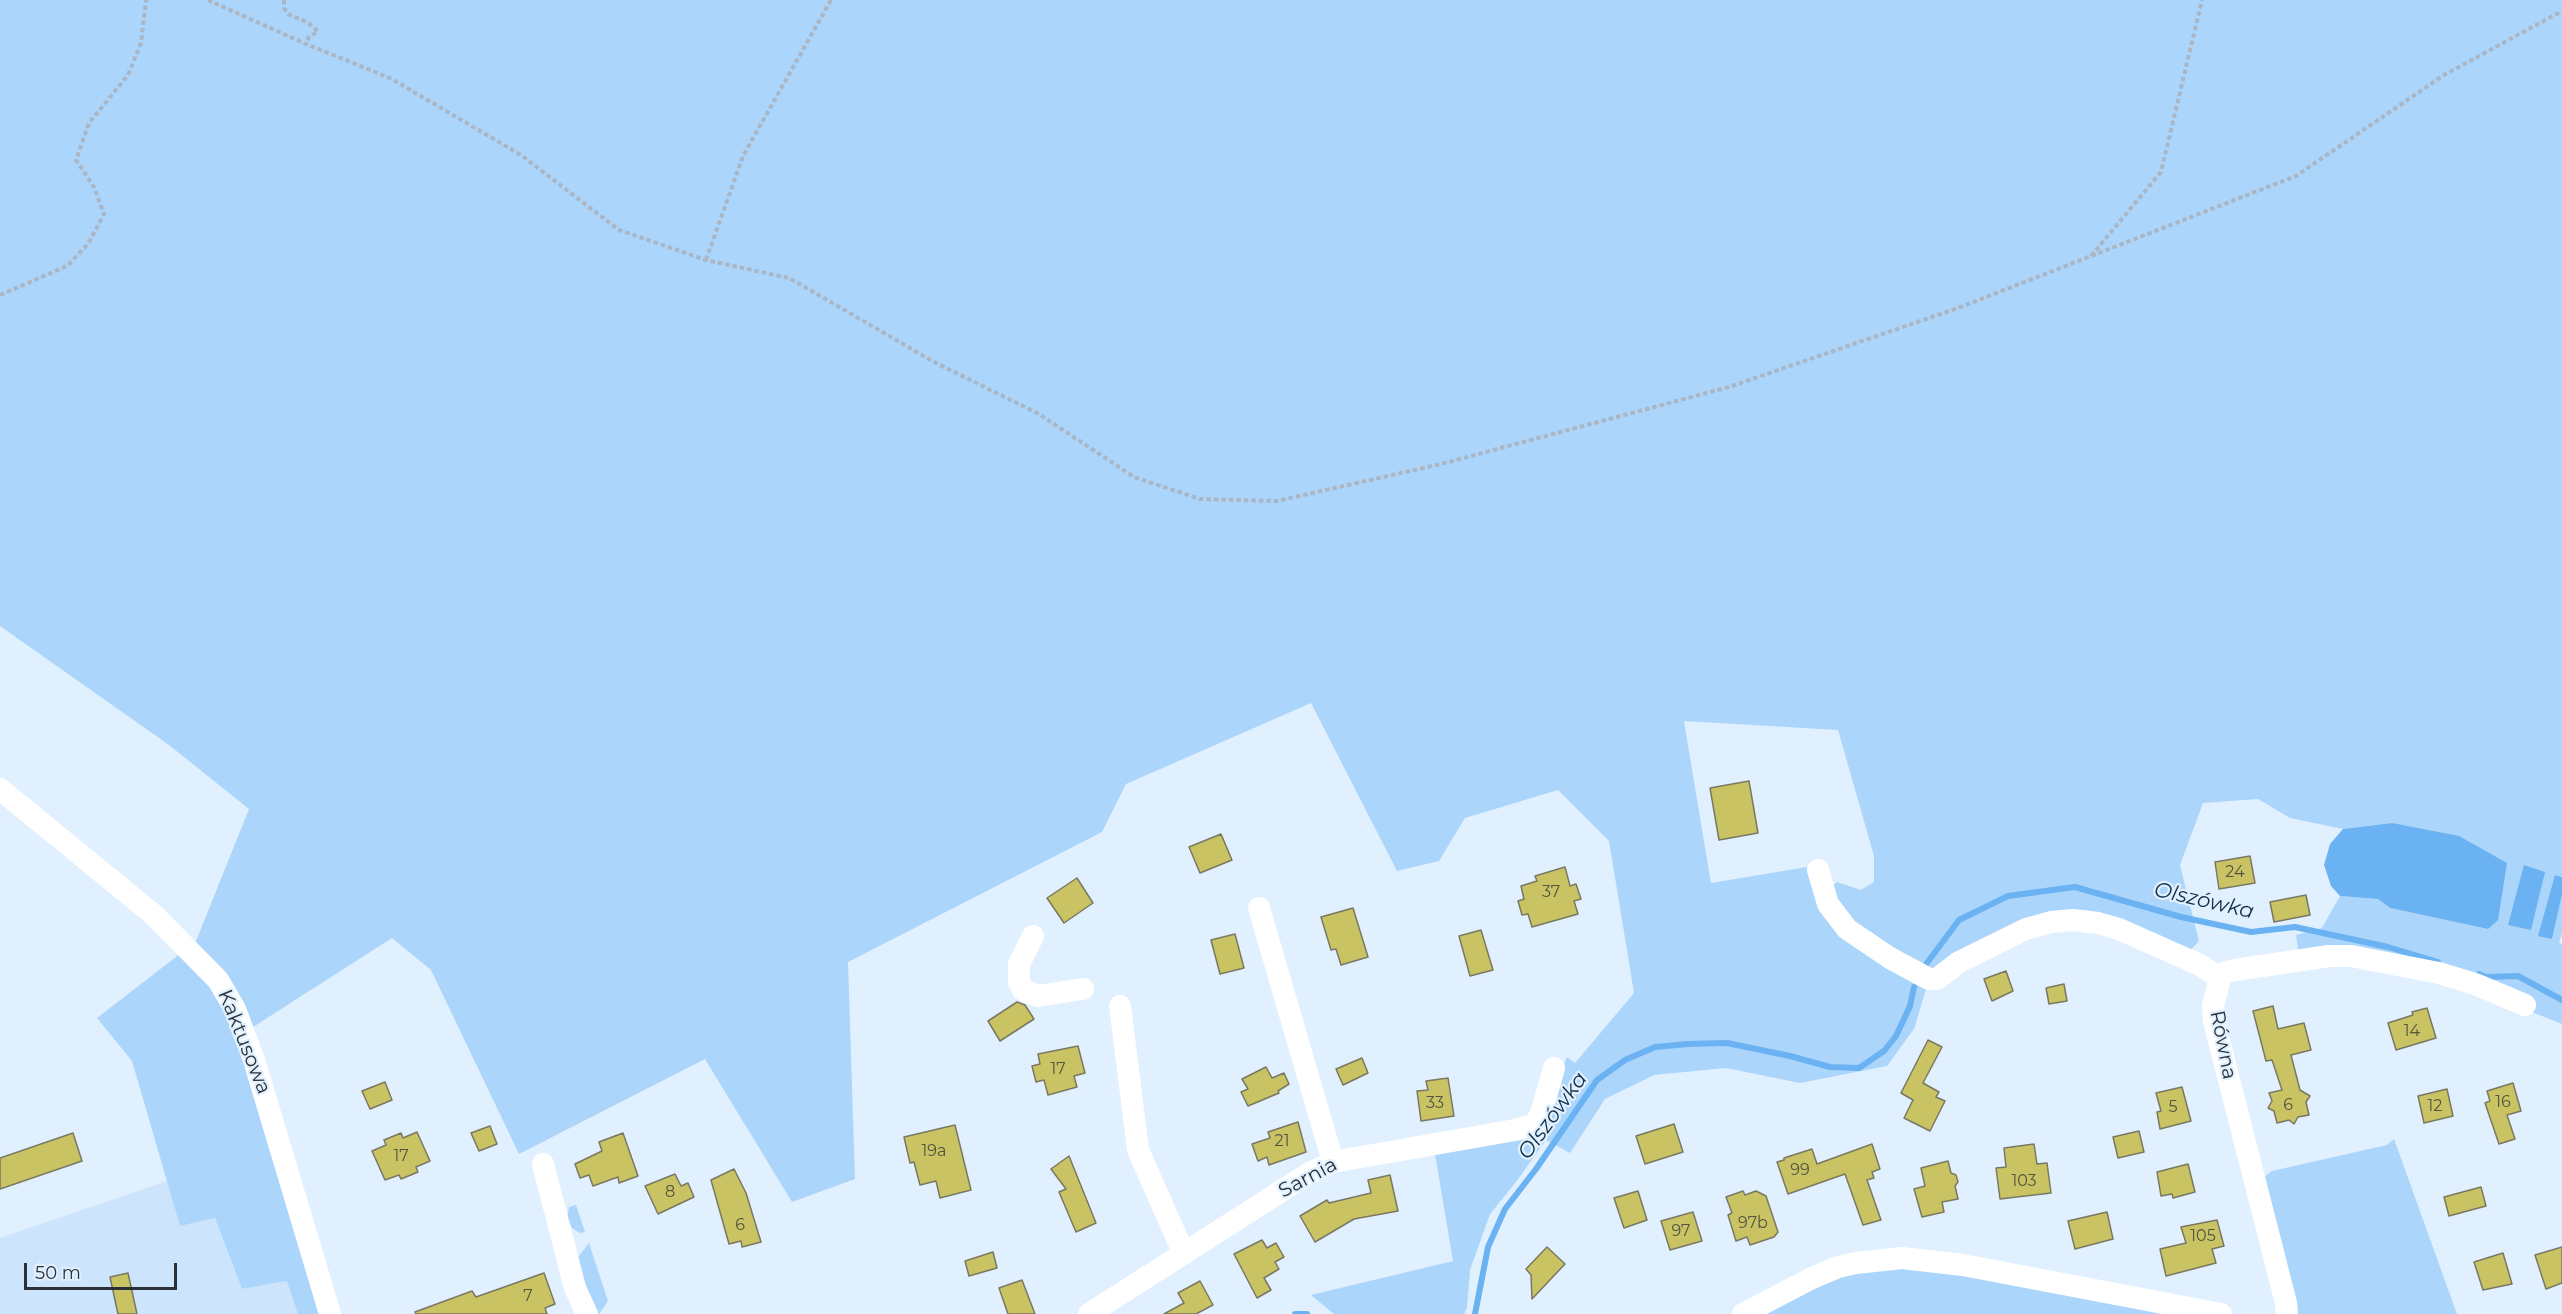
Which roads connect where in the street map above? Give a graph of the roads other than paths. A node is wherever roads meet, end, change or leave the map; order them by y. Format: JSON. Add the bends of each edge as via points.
{"nodes":[{"id":1,"x":0,"y":789,"type":"edge"},
{"id":2,"x":1818,"y":870,"type":"dead end"},
{"id":3,"x":1259,"y":908,"type":"dead end"},
{"id":4,"x":1033,"y":936,"type":"dead end"},
{"id":5,"x":2220,"y":978,"type":"junction"},
{"id":6,"x":1083,"y":989,"type":"dead end"},
{"id":7,"x":2525,"y":1005,"type":"dead end"},
{"id":8,"x":1120,"y":1006,"type":"dead end"},
{"id":9,"x":1554,"y":1068,"type":"dead end"},
{"id":10,"x":1333,"y":1162,"type":"junction"},
{"id":11,"x":543,"y":1164,"type":"dead end"},
{"id":12,"x":1184,"y":1254,"type":"junction"},
{"id":13,"x":330,"y":1314,"type":"edge"},
{"id":14,"x":587,"y":1314,"type":"edge"},
{"id":15,"x":1089,"y":1314,"type":"edge"},
{"id":16,"x":1743,"y":1314,"type":"edge"},
{"id":17,"x":2221,"y":1314,"type":"edge"},
{"id":18,"x":2286,"y":1314,"type":"edge"}],
"edges":[{"from":1,"to":13,"type":"street","name":"Kaktusowa","via":[[154,915],[218,980],[235,1009],[254,1060]]},
{"from":2,"to":5,"type":"street","via":[[1828,904],[1847,929],[1929,979],[1937,979],[1959,962],[2026,929],[2073,920],[2098,923],[2150,941],[2200,964]]},
{"from":3,"to":10,"type":"street"},
{"from":4,"to":6,"type":"street","via":[[1019,964],[1023,990],[1038,996]]},
{"from":5,"to":7,"type":"street","via":[[2235,970],[2350,956],[2439,973]]},
{"from":5,"to":18,"type":"street","name":"Równa","via":[[2213,1006],[2214,1022]]},
{"from":8,"to":12,"type":"street","via":[[1138,1150]]},
{"from":9,"to":10,"type":"street","name":"Sarnia","via":[[1533,1125]]},
{"from":10,"to":12,"type":"street","name":"Sarnia"},
{"from":11,"to":14,"type":"street","via":[[575,1288]]},
{"from":12,"to":15,"type":"street","name":"Sarnia"},
{"from":16,"to":17,"type":"street","via":[[1838,1267],[1902,1258],[1963,1265]]}]}
